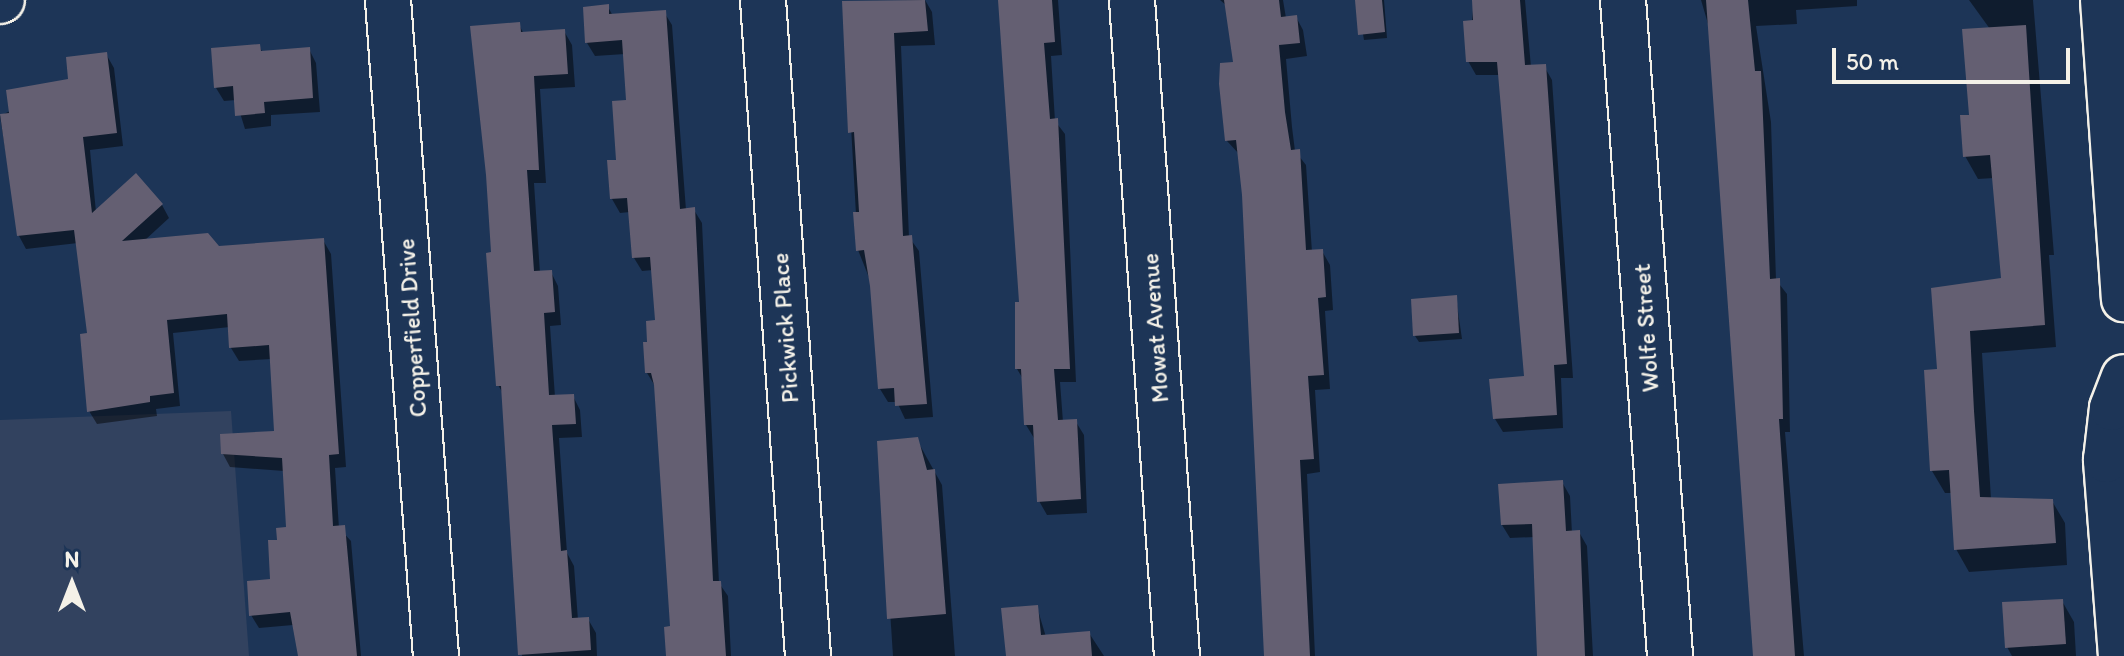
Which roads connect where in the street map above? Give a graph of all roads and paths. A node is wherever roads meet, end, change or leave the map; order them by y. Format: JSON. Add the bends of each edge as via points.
{"nodes":[{"id":1,"x":388,"y":0,"type":"edge"},
{"id":2,"x":763,"y":0,"type":"edge"},
{"id":3,"x":1132,"y":0,"type":"edge"},
{"id":4,"x":1623,"y":0,"type":"edge"},
{"id":5,"x":2103,"y":0,"type":"edge"},
{"id":6,"x":2124,"y":299,"type":"edge"},
{"id":7,"x":2124,"y":377,"type":"edge"},
{"id":8,"x":436,"y":656,"type":"edge"},
{"id":9,"x":808,"y":656,"type":"edge"},
{"id":10,"x":1177,"y":656,"type":"edge"},
{"id":11,"x":1670,"y":656,"type":"edge"},
{"id":12,"x":2121,"y":656,"type":"edge"}],
"edges":[{"from":1,"to":8,"type":"street","name":"Copperfield Drive"},
{"from":2,"to":9,"type":"street","name":"Pickwick Place"},
{"from":3,"to":10,"type":"street","name":"Mowat Avenue"},
{"from":4,"to":11,"type":"street","name":"Wolfe Street"},
{"from":5,"to":6,"type":"street"},
{"from":7,"to":12,"type":"street","via":[[2112,408],[2106,460]]}]}
